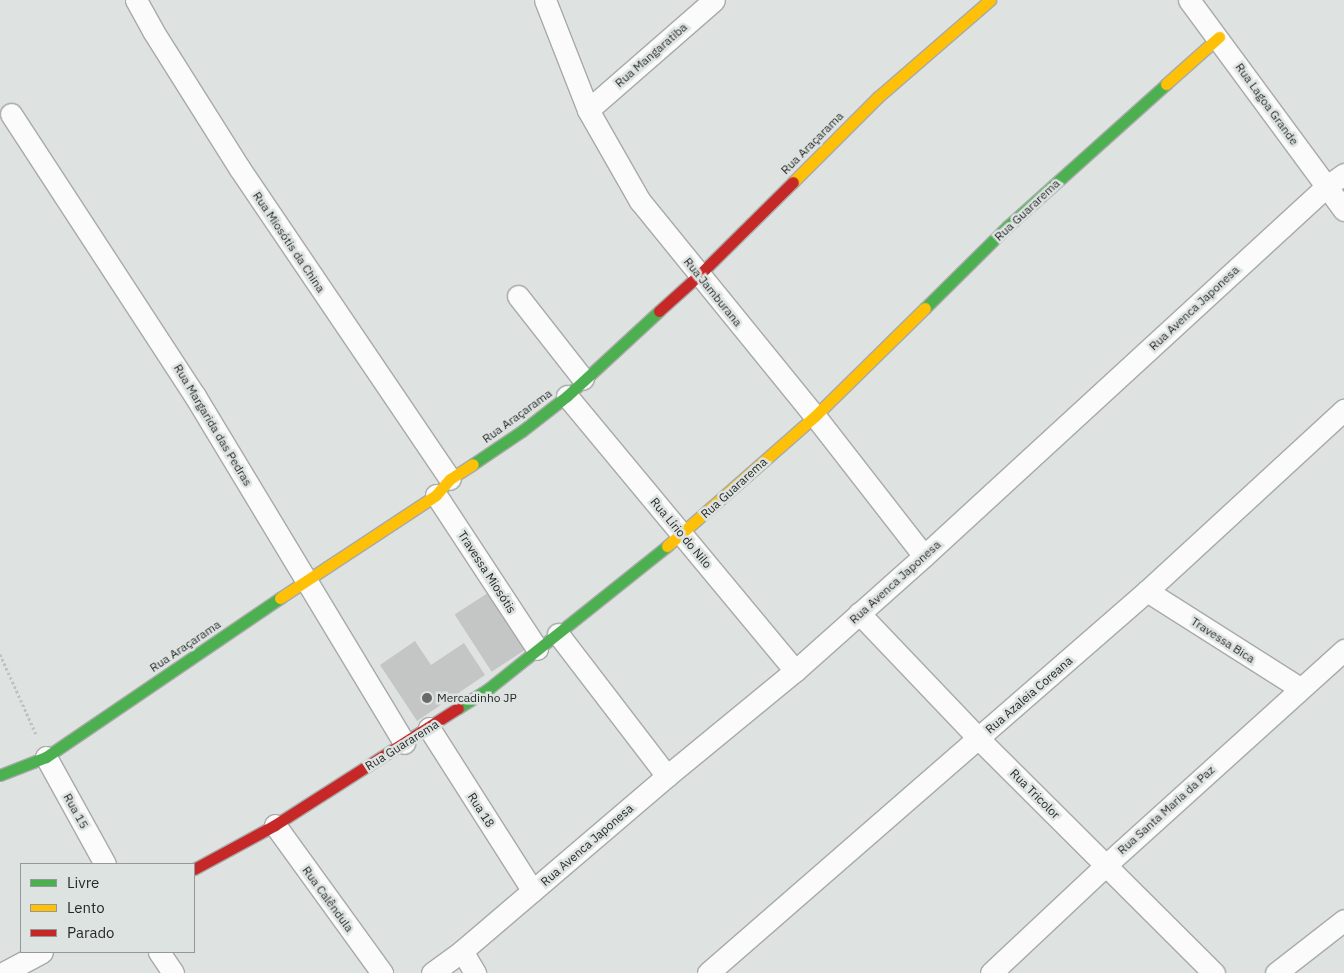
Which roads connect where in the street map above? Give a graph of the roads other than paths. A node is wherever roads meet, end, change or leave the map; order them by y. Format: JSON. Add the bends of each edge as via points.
{"nodes":[{"id":1,"x":136,"y":0,"type":"edge"},
{"id":2,"x":545,"y":0,"type":"edge"},
{"id":3,"x":714,"y":0,"type":"edge"},
{"id":4,"x":990,"y":0,"type":"edge"},
{"id":5,"x":1189,"y":0,"type":"edge"},
{"id":6,"x":1219,"y":37,"type":"junction"},
{"id":7,"x":588,"y":110,"type":"junction"},
{"id":8,"x":11,"y":114,"type":"dead end"},
{"id":9,"x":1335,"y":180,"type":"edge"},
{"id":10,"x":1344,"y":210,"type":"edge"},
{"id":11,"x":699,"y":275,"type":"junction"},
{"id":12,"x":518,"y":296,"type":"dead end"},
{"id":13,"x":583,"y":379,"type":"junction"},
{"id":14,"x":567,"y":396,"type":"junction"},
{"id":15,"x":1344,"y":410,"type":"edge"},
{"id":16,"x":815,"y":416,"type":"junction"},
{"id":17,"x":450,"y":479,"type":"junction"},
{"id":18,"x":436,"y":495,"type":"junction"},
{"id":19,"x":682,"y":534,"type":"junction"},
{"id":20,"x":924,"y":556,"type":"junction"},
{"id":21,"x":306,"y":580,"type":"junction"},
{"id":22,"x":1147,"y":591,"type":"junction"},
{"id":23,"x":859,"y":613,"type":"junction"},
{"id":24,"x":558,"y":634,"type":"junction"},
{"id":25,"x":537,"y":649,"type":"junction"},
{"id":26,"x":1344,"y":650,"type":"edge"},
{"id":27,"x":795,"y":671,"type":"junction"},
{"id":28,"x":1300,"y":688,"type":"junction"},
{"id":29,"x":429,"y":728,"type":"junction"},
{"id":30,"x":979,"y":739,"type":"junction"},
{"id":31,"x":404,"y":743,"type":"junction"},
{"id":32,"x":46,"y":757,"type":"junction"},
{"id":33,"x":0,"y":776,"type":"edge"},
{"id":34,"x":667,"y":776,"type":"junction"},
{"id":35,"x":275,"y":825,"type":"junction"},
{"id":36,"x":104,"y":863,"type":"edge"},
{"id":37,"x":1106,"y":865,"type":"junction"},
{"id":38,"x":195,"y":868,"type":"edge"},
{"id":39,"x":533,"y":891,"type":"junction"},
{"id":40,"x":1344,"y":920,"type":"edge"},
{"id":41,"x":462,"y":951,"type":"junction"},
{"id":42,"x":40,"y":953,"type":"edge"},
{"id":43,"x":160,"y":953,"type":"edge"},
{"id":44,"x":3,"y":973,"type":"edge"},
{"id":45,"x":173,"y":973,"type":"edge"},
{"id":46,"x":382,"y":973,"type":"edge"},
{"id":47,"x":432,"y":973,"type":"edge"},
{"id":48,"x":475,"y":973,"type":"edge"},
{"id":49,"x":708,"y":973,"type":"edge"},
{"id":50,"x":990,"y":973,"type":"edge"},
{"id":51,"x":1214,"y":973,"type":"edge"},
{"id":52,"x":1276,"y":973,"type":"edge"}],
"edges":[{"from":1,"to":17,"type":"street","name":"Rua Miosótis da China","via":[[240,169]]},
{"from":2,"to":7,"type":"street","name":"Rua Jamburana"},
{"from":3,"to":7,"type":"street","name":"Rua Mangaratiba"},
{"from":4,"to":11,"type":"street","name":"Rua Araçarama","via":[[878,97]]},
{"from":5,"to":6,"type":"street","name":"Rua Lagoa Grande"},
{"from":6,"to":9,"type":"street","name":"Rua Lagoa Grande"},
{"from":6,"to":16,"type":"street","name":"Rua Guararema","via":[[1008,226]]},
{"from":7,"to":11,"type":"street","name":"Rua Jamburana","via":[[640,201]]},
{"from":8,"to":21,"type":"street","name":"Rua Margarida das Pedras","via":[[196,396]]},
{"from":9,"to":10,"type":"street","name":"Rua Lagoa Grande"},
{"from":9,"to":20,"type":"street","name":"Rua Avenca Japonesa"},
{"from":11,"to":13,"type":"street","name":"Rua Araçarama"},
{"from":11,"to":16,"type":"street","name":"Rua Jamburana"},
{"from":12,"to":13,"type":"street"},
{"from":13,"to":14,"type":"street","name":"Rua Araçarama"},
{"from":14,"to":17,"type":"street","name":"Rua Araçarama","via":[[522,431]]},
{"from":14,"to":19,"type":"street","name":"Rua Lírio do Nilo"},
{"from":15,"to":22,"type":"street","name":"Rua Azaleia Coreana"},
{"from":16,"to":19,"type":"street","name":"Rua Guararema"},
{"from":16,"to":20,"type":"street","name":"Rua Jamburana"},
{"from":17,"to":18,"type":"street","name":"Rua Araçarama"},
{"from":18,"to":21,"type":"street","name":"Rua Araçarama"},
{"from":18,"to":25,"type":"street","name":"Travessa Miosótis"},
{"from":19,"to":24,"type":"street","name":"Rua Guararema"},
{"from":19,"to":27,"type":"street","name":"Rua Lírio do Nilo"},
{"from":20,"to":23,"type":"street","name":"Rua Avenca Japonesa"},
{"from":21,"to":31,"type":"street","name":"Rua Margarida das Pedras"},
{"from":21,"to":32,"type":"street","name":"Rua Araçarama"},
{"from":22,"to":28,"type":"street","name":"Travessa Bica"},
{"from":22,"to":30,"type":"street","name":"Rua Azaleia Coreana"},
{"from":23,"to":27,"type":"street","name":"Rua Avenca Japonesa"},
{"from":23,"to":30,"type":"street","name":"Rua Tricolor"},
{"from":24,"to":25,"type":"street","name":"Rua Guararema"},
{"from":24,"to":34,"type":"street"},
{"from":25,"to":29,"type":"street","name":"Rua Guararema","via":[[488,688]]},
{"from":26,"to":28,"type":"street","name":"Rua Santa Maria da Paz"},
{"from":27,"to":34,"type":"street","name":"Rua Avenca Japonesa"},
{"from":28,"to":37,"type":"street","name":"Rua Santa Maria da Paz"},
{"from":29,"to":31,"type":"street","name":"Rua Guararema"},
{"from":29,"to":39,"type":"street","name":"Rua 18"},
{"from":30,"to":37,"type":"street","name":"Rua Tricolor"},
{"from":30,"to":49,"type":"street","name":"Rua Azaleia Coreana"},
{"from":31,"to":35,"type":"street","name":"Rua Guararema"},
{"from":32,"to":33,"type":"street","name":"Rua Araçarama"},
{"from":32,"to":36,"type":"street","name":"Rua 15"},
{"from":34,"to":39,"type":"street","name":"Rua Avenca Japonesa"},
{"from":35,"to":38,"type":"street","name":"Rua Guararema"},
{"from":35,"to":46,"type":"street","name":"Rua Calêndula"},
{"from":37,"to":50,"type":"street","name":"Rua Santa Maria da Paz"},
{"from":37,"to":51,"type":"street","name":"Rua Tricolor"},
{"from":39,"to":41,"type":"street","name":"Rua Avenca Japonesa"},
{"from":40,"to":52,"type":"street"},
{"from":41,"to":47,"type":"street","name":"Rua Avenca Japonesa"},
{"from":41,"to":48,"type":"street"},
{"from":42,"to":44,"type":"street"},
{"from":43,"to":45,"type":"street"}]}
